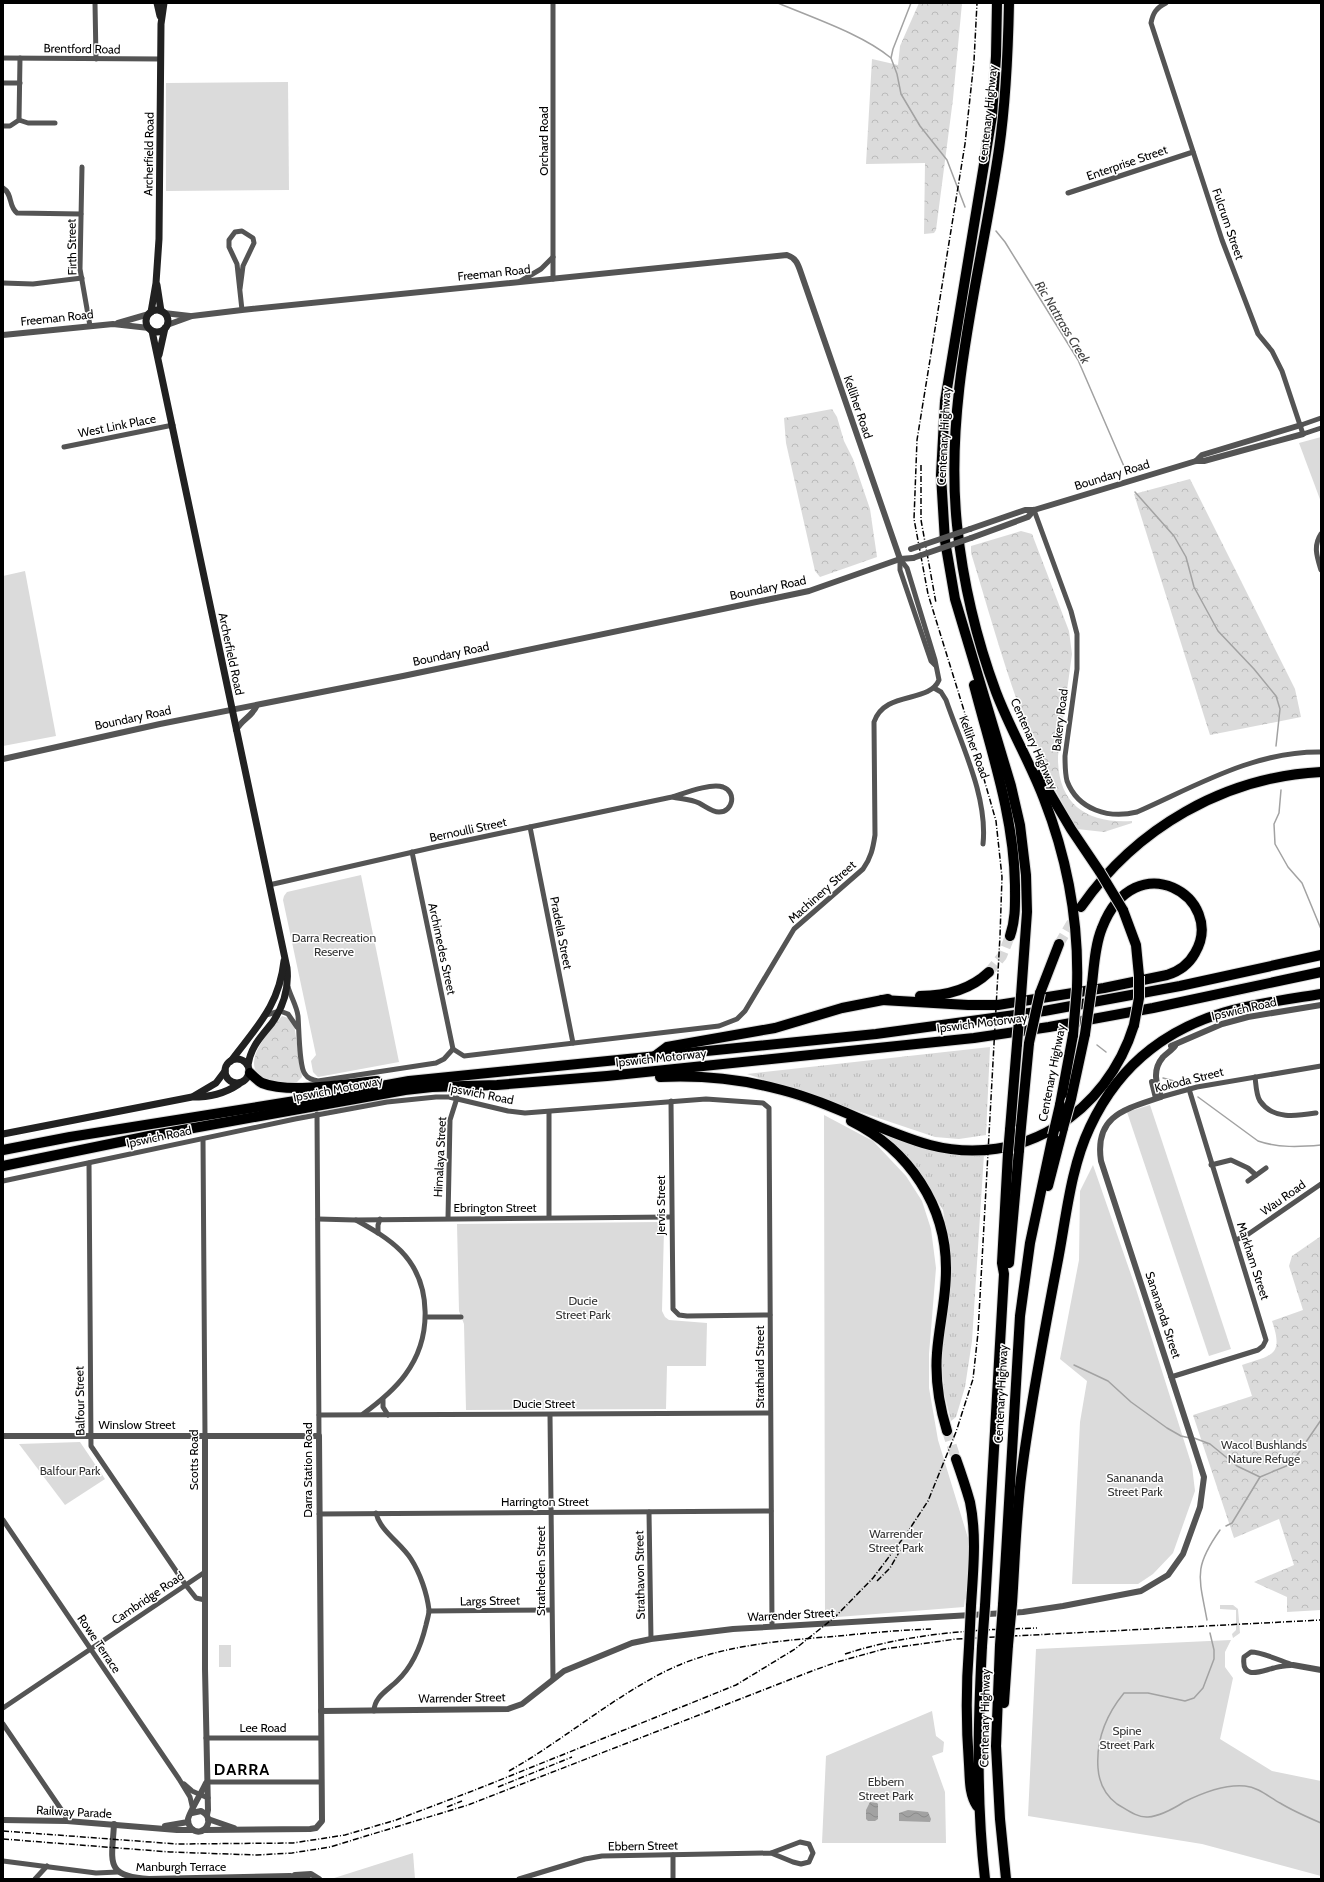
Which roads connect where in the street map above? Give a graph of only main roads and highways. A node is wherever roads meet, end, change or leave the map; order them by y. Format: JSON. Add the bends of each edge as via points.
{"nodes":[{"id":1,"x":158,"y":3,"type":"edge"},
{"id":2,"x":164,"y":3,"type":"edge"},
{"id":3,"x":997,"y":3,"type":"edge"},
{"id":4,"x":1008,"y":3,"type":"edge"},
{"id":5,"x":1013,"y":3,"type":"edge"},
{"id":6,"x":161,"y":24,"type":"junction"},
{"id":7,"x":1008,"y":46,"type":"junction"},
{"id":8,"x":156,"y":283,"type":"junction"},
{"id":9,"x":163,"y":312,"type":"junction"},
{"id":10,"x":150,"y":313,"type":"junction"},
{"id":11,"x":166,"y":326,"type":"junction"},
{"id":12,"x":150,"y":330,"type":"junction"},
{"id":13,"x":159,"y":357,"type":"junction"},
{"id":14,"x":960,"y":616,"type":"junction"},
{"id":15,"x":1029,"y":765,"type":"junction"},
{"id":16,"x":1321,"y":772,"type":"edge"},
{"id":17,"x":1081,"y":907,"type":"tunnel mouth"},
{"id":18,"x":1010,"y":936,"type":"tunnel mouth"},
{"id":19,"x":1059,"y":944,"type":"tunnel mouth"},
{"id":20,"x":284,"y":955,"type":"junction"},
{"id":21,"x":1321,"y":955,"type":"edge"},
{"id":22,"x":989,"y":972,"type":"tunnel mouth"},
{"id":23,"x":1321,"y":972,"type":"edge"},
{"id":24,"x":1321,"y":994,"type":"edge"},
{"id":25,"x":882,"y":1000,"type":"junction"},
{"id":26,"x":653,"y":1057,"type":"junction"},
{"id":27,"x":231,"y":1061,"type":"junction"},
{"id":28,"x":249,"y":1069,"type":"junction"},
{"id":29,"x":225,"y":1071,"type":"junction"},
{"id":30,"x":607,"y":1076,"type":"junction"},
{"id":31,"x":409,"y":1081,"type":"junction"},
{"id":32,"x":239,"y":1084,"type":"junction"},
{"id":33,"x":192,"y":1097,"type":"junction"},
{"id":34,"x":836,"y":1109,"type":"junction"},
{"id":35,"x":3,"y":1134,"type":"edge"},
{"id":36,"x":3,"y":1150,"type":"edge"},
{"id":37,"x":3,"y":1166,"type":"edge"},
{"id":38,"x":1030,"y":1243,"type":"junction"},
{"id":39,"x":1004,"y":1274,"type":"junction"},
{"id":40,"x":946,"y":1430,"type":"tunnel mouth"},
{"id":41,"x":956,"y":1459,"type":"tunnel mouth"},
{"id":42,"x":1007,"y":1605,"type":"junction"},
{"id":43,"x":980,"y":1812,"type":"junction"},
{"id":44,"x":985,"y":1879,"type":"edge"},
{"id":45,"x":1006,"y":1879,"type":"edge"}],
"edges":[{"from":1,"to":6,"type":"main road","name":"Archerfield Road"},
{"from":2,"to":6,"type":"main road","name":"Archerfield Road"},
{"from":3,"to":14,"type":"highway","name":"Centenary Highway","via":[[992,116],[949,370],[942,426],[944,528]]},
{"from":4,"to":7,"type":"highway","name":"Centenary Highway"},
{"from":5,"to":7,"type":"highway","via":[[1012,37]]},
{"from":6,"to":8,"type":"main road","name":"Archerfield Road","via":[[159,239]]},
{"from":7,"to":15,"type":"highway","name":"Centenary Highway","via":[[999,149],[958,393],[954,489],[962,564],[976,632],[997,695]]},
{"from":8,"to":9,"type":"main road","name":"Archerfield Road"},
{"from":8,"to":10,"type":"main road","name":"Archerfield Road"},
{"from":9,"to":10,"type":"main road"},
{"from":9,"to":11,"type":"main road","via":[[167,319]]},
{"from":10,"to":12,"type":"main road","via":[[146,323]]},
{"from":11,"to":12,"type":"main road","via":[[159,332]]},
{"from":11,"to":13,"type":"main road","name":"Archerfield Road"},
{"from":12,"to":13,"type":"main road","name":"Archerfield Road"},
{"from":13,"to":20,"type":"main road","name":"Archerfield Road"},
{"from":14,"to":18,"type":"highway","via":[[958,627],[1008,817],[1015,867],[1015,915]]},
{"from":14,"to":39,"type":"highway","name":"Centenary Highway","bridge":true,"via":[[1009,779],[1020,825],[1026,875],[1027,912],[1008,1153],[1002,1263]]},
{"from":15,"to":34,"type":"highway","bridge":true,"via":[[1041,776],[1123,910],[1136,945],[1139,998],[1134,1025],[1117,1065],[1093,1099],[1060,1125],[1024,1142],[990,1149],[942,1148],[914,1140]]},
{"from":15,"to":38,"type":"highway","name":"Centenary Highway","bridge":true,"via":[[1045,800],[1064,862],[1074,923],[1077,987],[1068,1070]]},
{"from":16,"to":17,"type":"highway","via":[[1257,782],[1214,797],[1179,815],[1147,836],[1121,859]]},
{"from":19,"to":39,"type":"highway","bridge":true,"via":[[1040,993],[1029,1042],[1009,1264]]},
{"from":20,"to":27,"type":"main road","name":"Archerfield Road","via":[[277,994],[266,1015]]},
{"from":20,"to":28,"type":"main road","name":"Archerfield Road","via":[[288,986],[280,1011],[253,1046]]},
{"from":21,"to":26,"type":"highway","name":"Ipswich Motorway","via":[[1173,987],[1036,1012],[876,1034]]},
{"from":22,"to":25,"type":"highway","via":[[975,983],[946,994],[903,996]]},
{"from":23,"to":30,"type":"highway","name":"Ipswich Motorway","via":[[1153,1008],[989,1036]]},
{"from":24,"to":42,"type":"highway","via":[[1232,1009],[1201,1019],[1177,1032],[1151,1050],[1123,1076],[1090,1127],[1074,1176],[1031,1406]]},
{"from":25,"to":26,"type":"highway","via":[[847,1006],[775,1028],[667,1047]]},
{"from":25,"to":38,"type":"highway","bridge":true,"via":[[998,1005],[1096,989],[1174,973],[1193,957],[1200,941],[1199,916],[1191,901],[1175,888],[1160,884],[1135,887],[1113,906],[1102,928],[1098,939],[1092,984],[1085,1034],[1071,1098],[1036,1234]]},
{"from":26,"to":31,"type":"highway","name":"Ipswich Motorway"},
{"from":27,"to":28,"type":"main road","via":[[242,1060]]},
{"from":27,"to":29,"type":"main road"},
{"from":28,"to":31,"type":"highway","via":[[262,1082],[290,1087]]},
{"from":28,"to":32,"type":"main road","via":[[246,1080]]},
{"from":29,"to":32,"type":"main road","via":[[231,1082]]},
{"from":29,"to":33,"type":"main road","via":[[216,1083]]},
{"from":30,"to":34,"type":"highway","via":[[616,1080],[678,1077],[733,1080],[783,1090]]},
{"from":30,"to":37,"type":"highway","name":"Ipswich Motorway","via":[[405,1090],[149,1136]]},
{"from":31,"to":36,"type":"highway","name":"Ipswich Motorway"},
{"from":32,"to":33,"type":"main road","via":[[209,1097]]},
{"from":33,"to":35,"type":"main road"},
{"from":34,"to":40,"type":"highway","via":[[876,1135],[901,1156],[912,1168],[928,1194],[938,1219],[944,1244],[946,1273],[936,1368]]},
{"from":38,"to":42,"type":"highway","name":"Centenary Highway","via":[[1018,1335]]},
{"from":39,"to":43,"type":"highway","name":"Centenary Highway","bridge":true,"via":[[982,1646],[978,1748]]},
{"from":41,"to":43,"type":"highway","bridge":true,"via":[[966,1487],[972,1519],[974,1550],[966,1701],[972,1798]]},
{"from":42,"to":45,"type":"highway","name":"Centenary Highway","bridge":true,"via":[[996,1739]]},
{"from":43,"to":44,"type":"highway","name":"Centenary Highway"}]}
